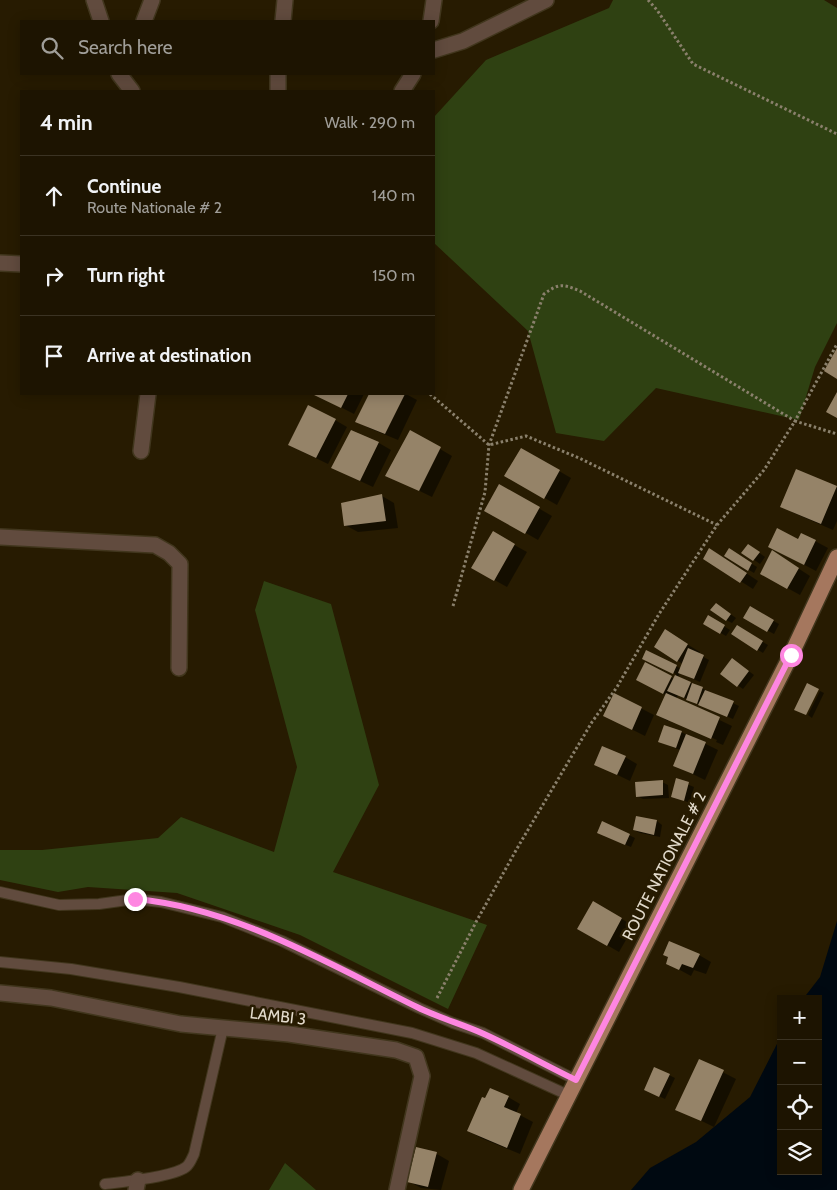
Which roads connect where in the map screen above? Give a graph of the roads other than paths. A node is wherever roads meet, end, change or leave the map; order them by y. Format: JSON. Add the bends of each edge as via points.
{"nodes":[{"id":1,"x":94,"y":0,"type":"edge"},
{"id":2,"x":152,"y":0,"type":"edge"},
{"id":3,"x":285,"y":0,"type":"edge"},
{"id":4,"x":434,"y":0,"type":"edge"},
{"id":5,"x":546,"y":0,"type":"edge"},
{"id":6,"x":101,"y":20,"type":"edge"},
{"id":7,"x":144,"y":20,"type":"edge"},
{"id":8,"x":283,"y":20,"type":"edge"},
{"id":9,"x":432,"y":20,"type":"edge"},
{"id":10,"x":435,"y":50,"type":"edge"},
{"id":11,"x":120,"y":75,"type":"edge"},
{"id":12,"x":278,"y":75,"type":"edge"},
{"id":13,"x":412,"y":75,"type":"edge"},
{"id":14,"x":131,"y":90,"type":"edge"},
{"id":15,"x":278,"y":90,"type":"edge"},
{"id":16,"x":403,"y":90,"type":"edge"},
{"id":17,"x":0,"y":263,"type":"edge"},
{"id":18,"x":20,"y":264,"type":"edge"},
{"id":19,"x":148,"y":395,"type":"edge"},
{"id":20,"x":141,"y":451,"type":"dead end"},
{"id":21,"x":0,"y":537,"type":"edge"},
{"id":22,"x":837,"y":557,"type":"edge"},
{"id":23,"x":179,"y":668,"type":"dead end"},
{"id":24,"x":0,"y":892,"type":"edge"},
{"id":25,"x":0,"y":962,"type":"edge"},
{"id":26,"x":0,"y":993,"type":"edge"},
{"id":27,"x":223,"y":1028,"type":"junction"},
{"id":28,"x":576,"y":1080,"type":"junction"},
{"id":29,"x":568,"y":1095,"type":"junction"},
{"id":30,"x":105,"y":1184,"type":"dead end"},
{"id":31,"x":137,"y":1185,"type":"edge"},
{"id":32,"x":397,"y":1190,"type":"edge"},
{"id":33,"x":521,"y":1190,"type":"edge"}],
"edges":[{"from":1,"to":6,"type":"street"},
{"from":2,"to":7,"type":"street"},
{"from":3,"to":8,"type":"street"},
{"from":4,"to":9,"type":"street"},
{"from":5,"to":10,"type":"street","via":[[463,41]]},
{"from":11,"to":14,"type":"street"},
{"from":12,"to":15,"type":"street"},
{"from":13,"to":16,"type":"street"},
{"from":17,"to":18,"type":"street"},
{"from":19,"to":20,"type":"street"},
{"from":21,"to":23,"type":"street","via":[[155,545],[169,553],[180,564]]},
{"from":22,"to":28,"type":"main road","name":"ROUTE NATIONALE # 2","via":[[791,655]]},
{"from":24,"to":28,"type":"lane","via":[[59,905],[135,899],[222,917],[282,940],[429,1013],[483,1033]]},
{"from":25,"to":29,"type":"lane","via":[[71,969],[179,987],[412,1032],[476,1053]]},
{"from":26,"to":27,"type":"street","name":"LAMBI 3","via":[[51,998],[181,1024]]},
{"from":27,"to":31,"type":"lane","via":[[194,1154],[185,1167]]},
{"from":27,"to":32,"type":"street","name":"LAMBI 3","via":[[396,1050],[416,1057],[422,1076]]},
{"from":28,"to":29,"type":"main road","name":"ROUTE NATIONALE # 2"},
{"from":29,"to":33,"type":"main road","name":"ROUTE NATIONALE # 2"},
{"from":30,"to":31,"type":"lane"}]}
